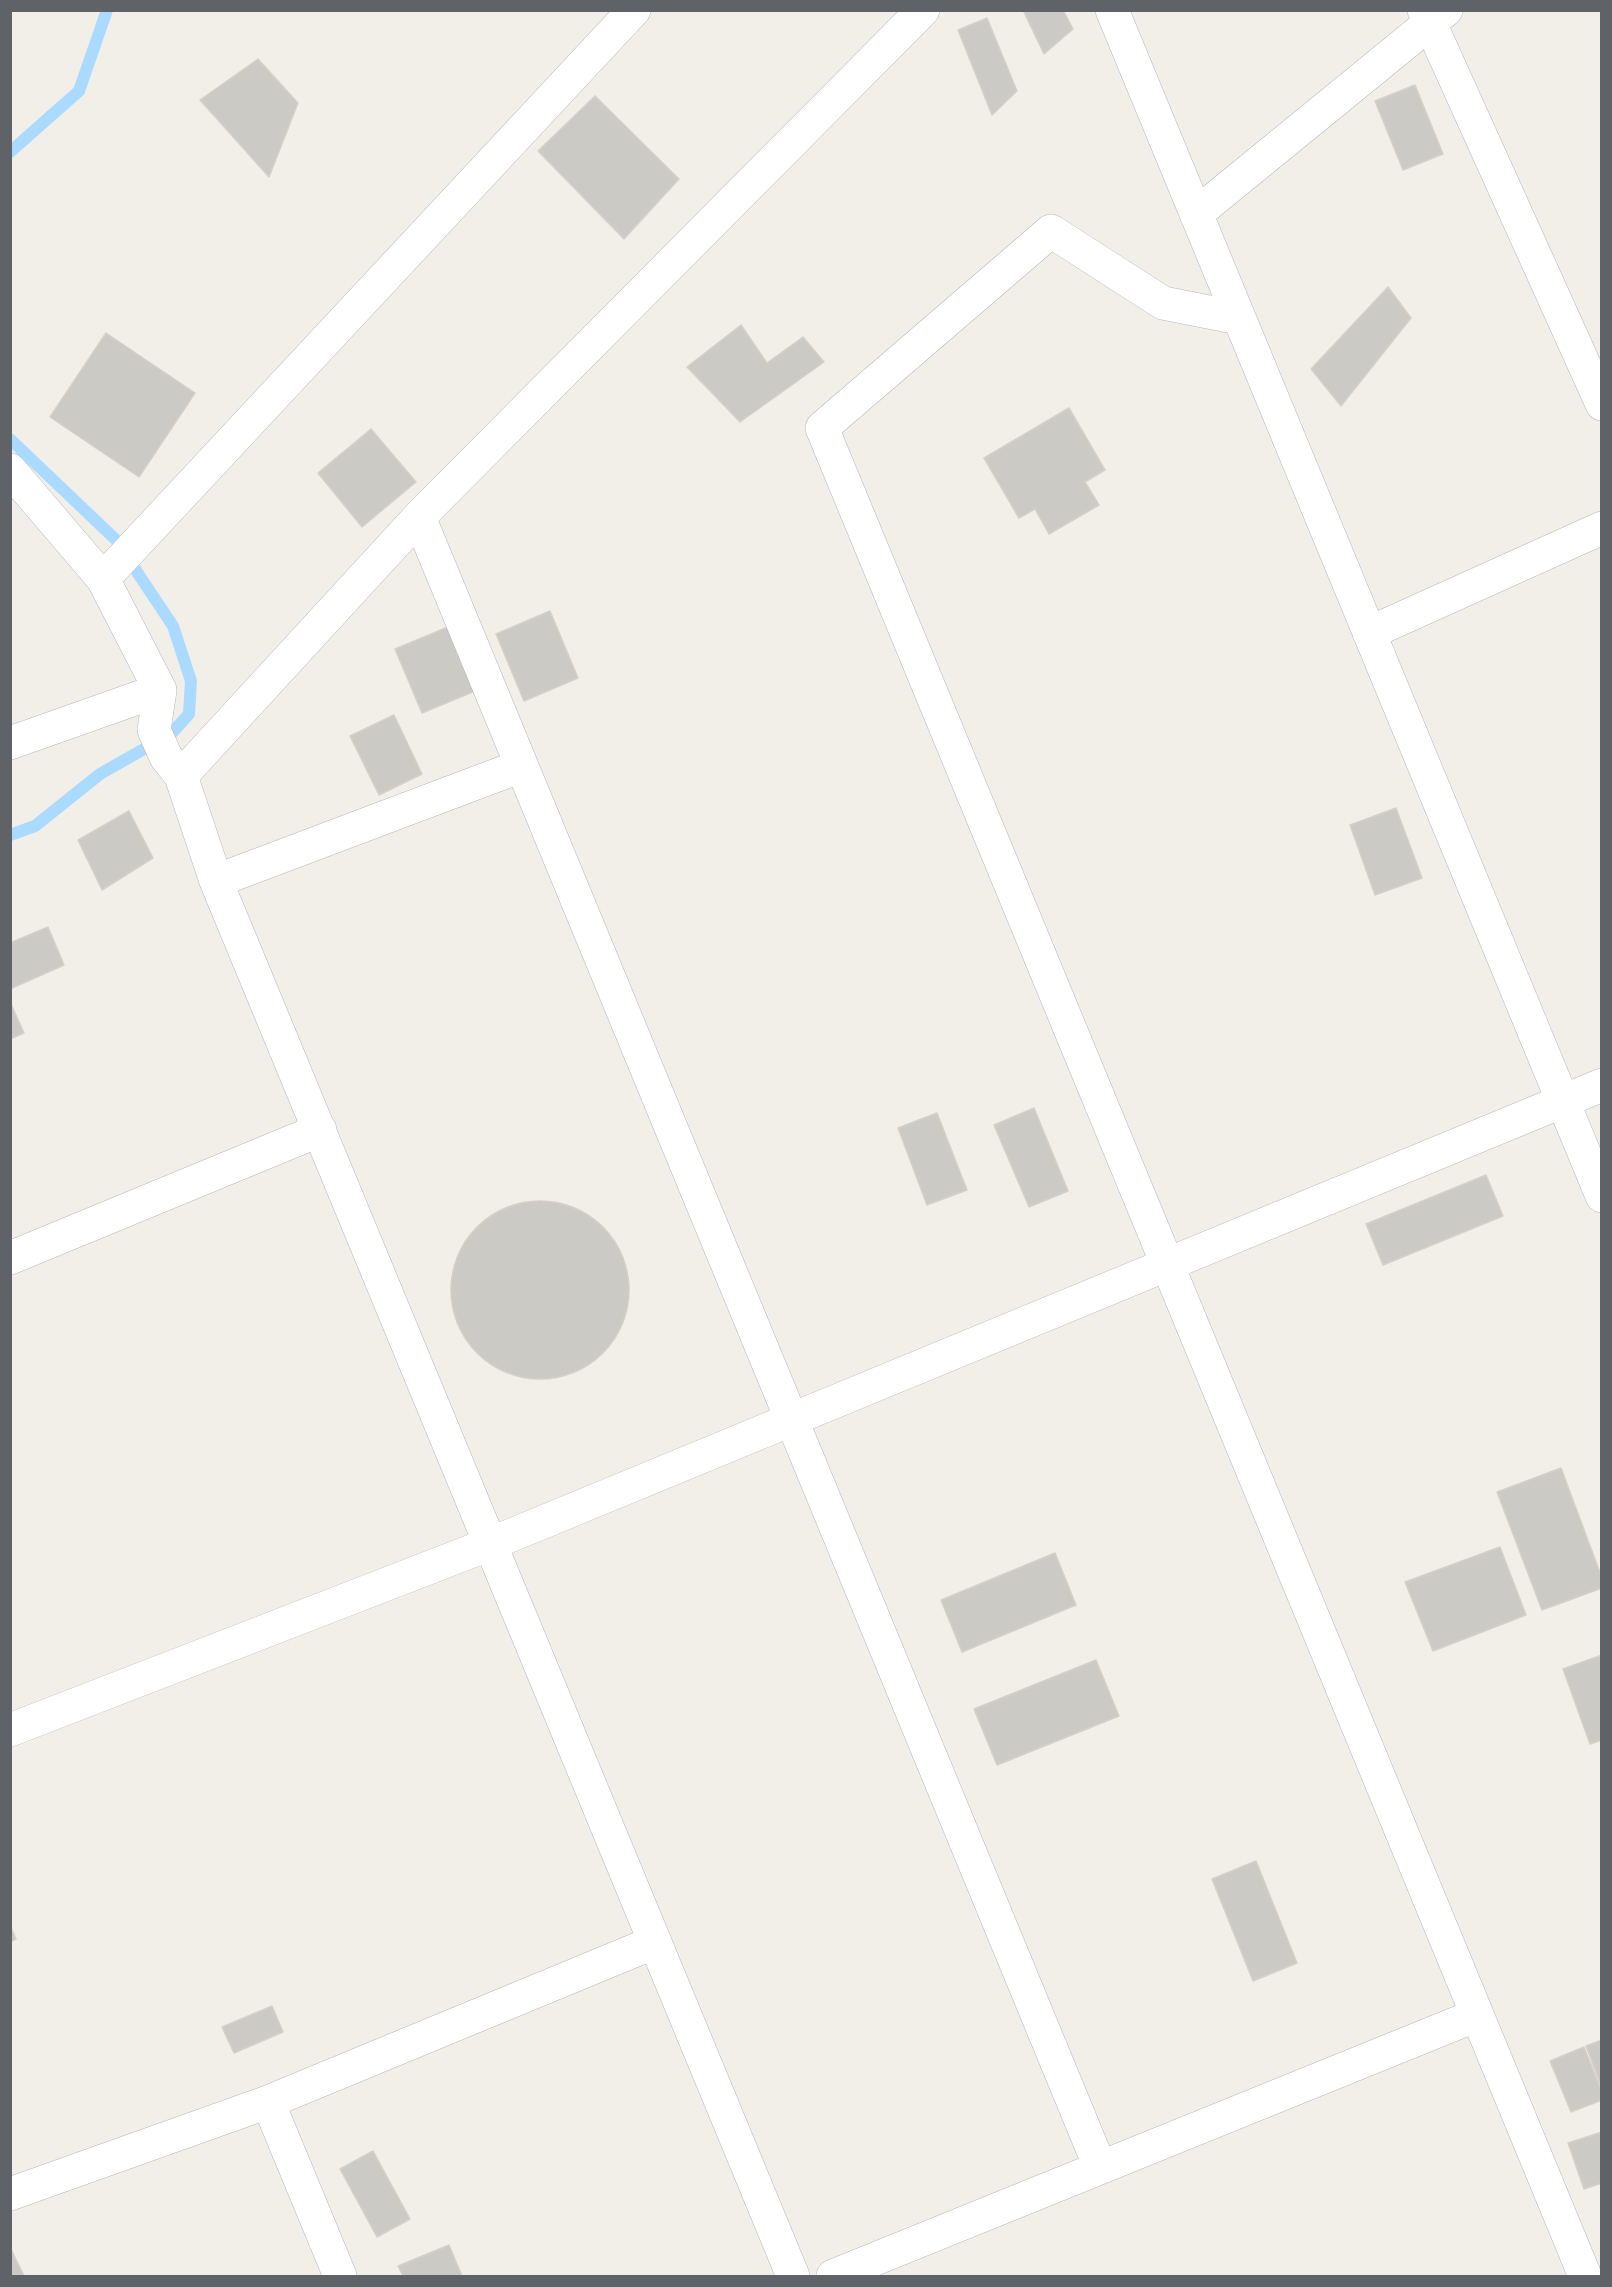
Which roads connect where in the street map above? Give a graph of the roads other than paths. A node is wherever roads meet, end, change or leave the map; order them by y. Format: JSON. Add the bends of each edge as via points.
{"nodes":[{"id":1,"x":634,"y":10,"type":"edge"},
{"id":2,"x":924,"y":10,"type":"edge"},
{"id":3,"x":1112,"y":10,"type":"edge"},
{"id":4,"x":1433,"y":15,"type":"edge"},
{"id":5,"x":1196,"y":214,"type":"junction"},
{"id":6,"x":1239,"y":318,"type":"junction"},
{"id":7,"x":1602,"y":404,"type":"edge"},
{"id":8,"x":10,"y":470,"type":"edge"},
{"id":9,"x":419,"y":517,"type":"junction"},
{"id":10,"x":1602,"y":528,"type":"edge"},
{"id":11,"x":103,"y":579,"type":"junction"},
{"id":12,"x":1369,"y":633,"type":"junction"},
{"id":13,"x":160,"y":690,"type":"junction"},
{"id":14,"x":10,"y":743,"type":"edge"},
{"id":15,"x":167,"y":754,"type":"junction"},
{"id":16,"x":521,"y":766,"type":"junction"},
{"id":17,"x":216,"y":881,"type":"junction"},
{"id":18,"x":1602,"y":1085,"type":"edge"},
{"id":19,"x":1563,"y":1101,"type":"junction"},
{"id":20,"x":320,"y":1130,"type":"junction"},
{"id":21,"x":1602,"y":1196,"type":"edge"},
{"id":22,"x":10,"y":1258,"type":"edge"},
{"id":23,"x":1167,"y":1264,"type":"junction"},
{"id":24,"x":791,"y":1420,"type":"junction"},
{"id":25,"x":490,"y":1544,"type":"junction"},
{"id":26,"x":10,"y":1730,"type":"edge"},
{"id":27,"x":655,"y":1942,"type":"junction"},
{"id":28,"x":1477,"y":2014,"type":"junction"},
{"id":29,"x":267,"y":2102,"type":"junction"},
{"id":30,"x":1100,"y":2167,"type":"junction"},
{"id":31,"x":10,"y":2194,"type":"edge"},
{"id":32,"x":1586,"y":2273,"type":"edge"},
{"id":33,"x":340,"y":2277,"type":"edge"},
{"id":34,"x":793,"y":2277,"type":"edge"},
{"id":35,"x":833,"y":2277,"type":"edge"}],
"edges":[{"from":1,"to":11,"type":"street"},
{"from":2,"to":9,"type":"street"},
{"from":3,"to":5,"type":"street"},
{"from":4,"to":5,"type":"street"},
{"from":4,"to":7,"type":"street"},
{"from":5,"to":6,"type":"street"},
{"from":6,"to":12,"type":"street"},
{"from":6,"to":23,"type":"street","via":[[1163,303],[1051,231],[822,428]]},
{"from":8,"to":11,"type":"street"},
{"from":9,"to":15,"type":"street"},
{"from":9,"to":16,"type":"street"},
{"from":10,"to":12,"type":"street"},
{"from":11,"to":13,"type":"street"},
{"from":12,"to":19,"type":"street"},
{"from":13,"to":14,"type":"street"},
{"from":13,"to":15,"type":"street"},
{"from":15,"to":17,"type":"street"},
{"from":16,"to":17,"type":"street"},
{"from":16,"to":24,"type":"street"},
{"from":17,"to":20,"type":"street"},
{"from":18,"to":19,"type":"street"},
{"from":19,"to":21,"type":"street"},
{"from":19,"to":23,"type":"street"},
{"from":20,"to":22,"type":"street"},
{"from":20,"to":25,"type":"street"},
{"from":23,"to":24,"type":"street"},
{"from":23,"to":28,"type":"street"},
{"from":24,"to":25,"type":"street"},
{"from":24,"to":30,"type":"street"},
{"from":25,"to":26,"type":"street"},
{"from":25,"to":27,"type":"street"},
{"from":27,"to":29,"type":"street"},
{"from":27,"to":34,"type":"street"},
{"from":28,"to":30,"type":"street"},
{"from":28,"to":32,"type":"street"},
{"from":29,"to":31,"type":"street"},
{"from":29,"to":33,"type":"street"},
{"from":30,"to":35,"type":"street"}]}
